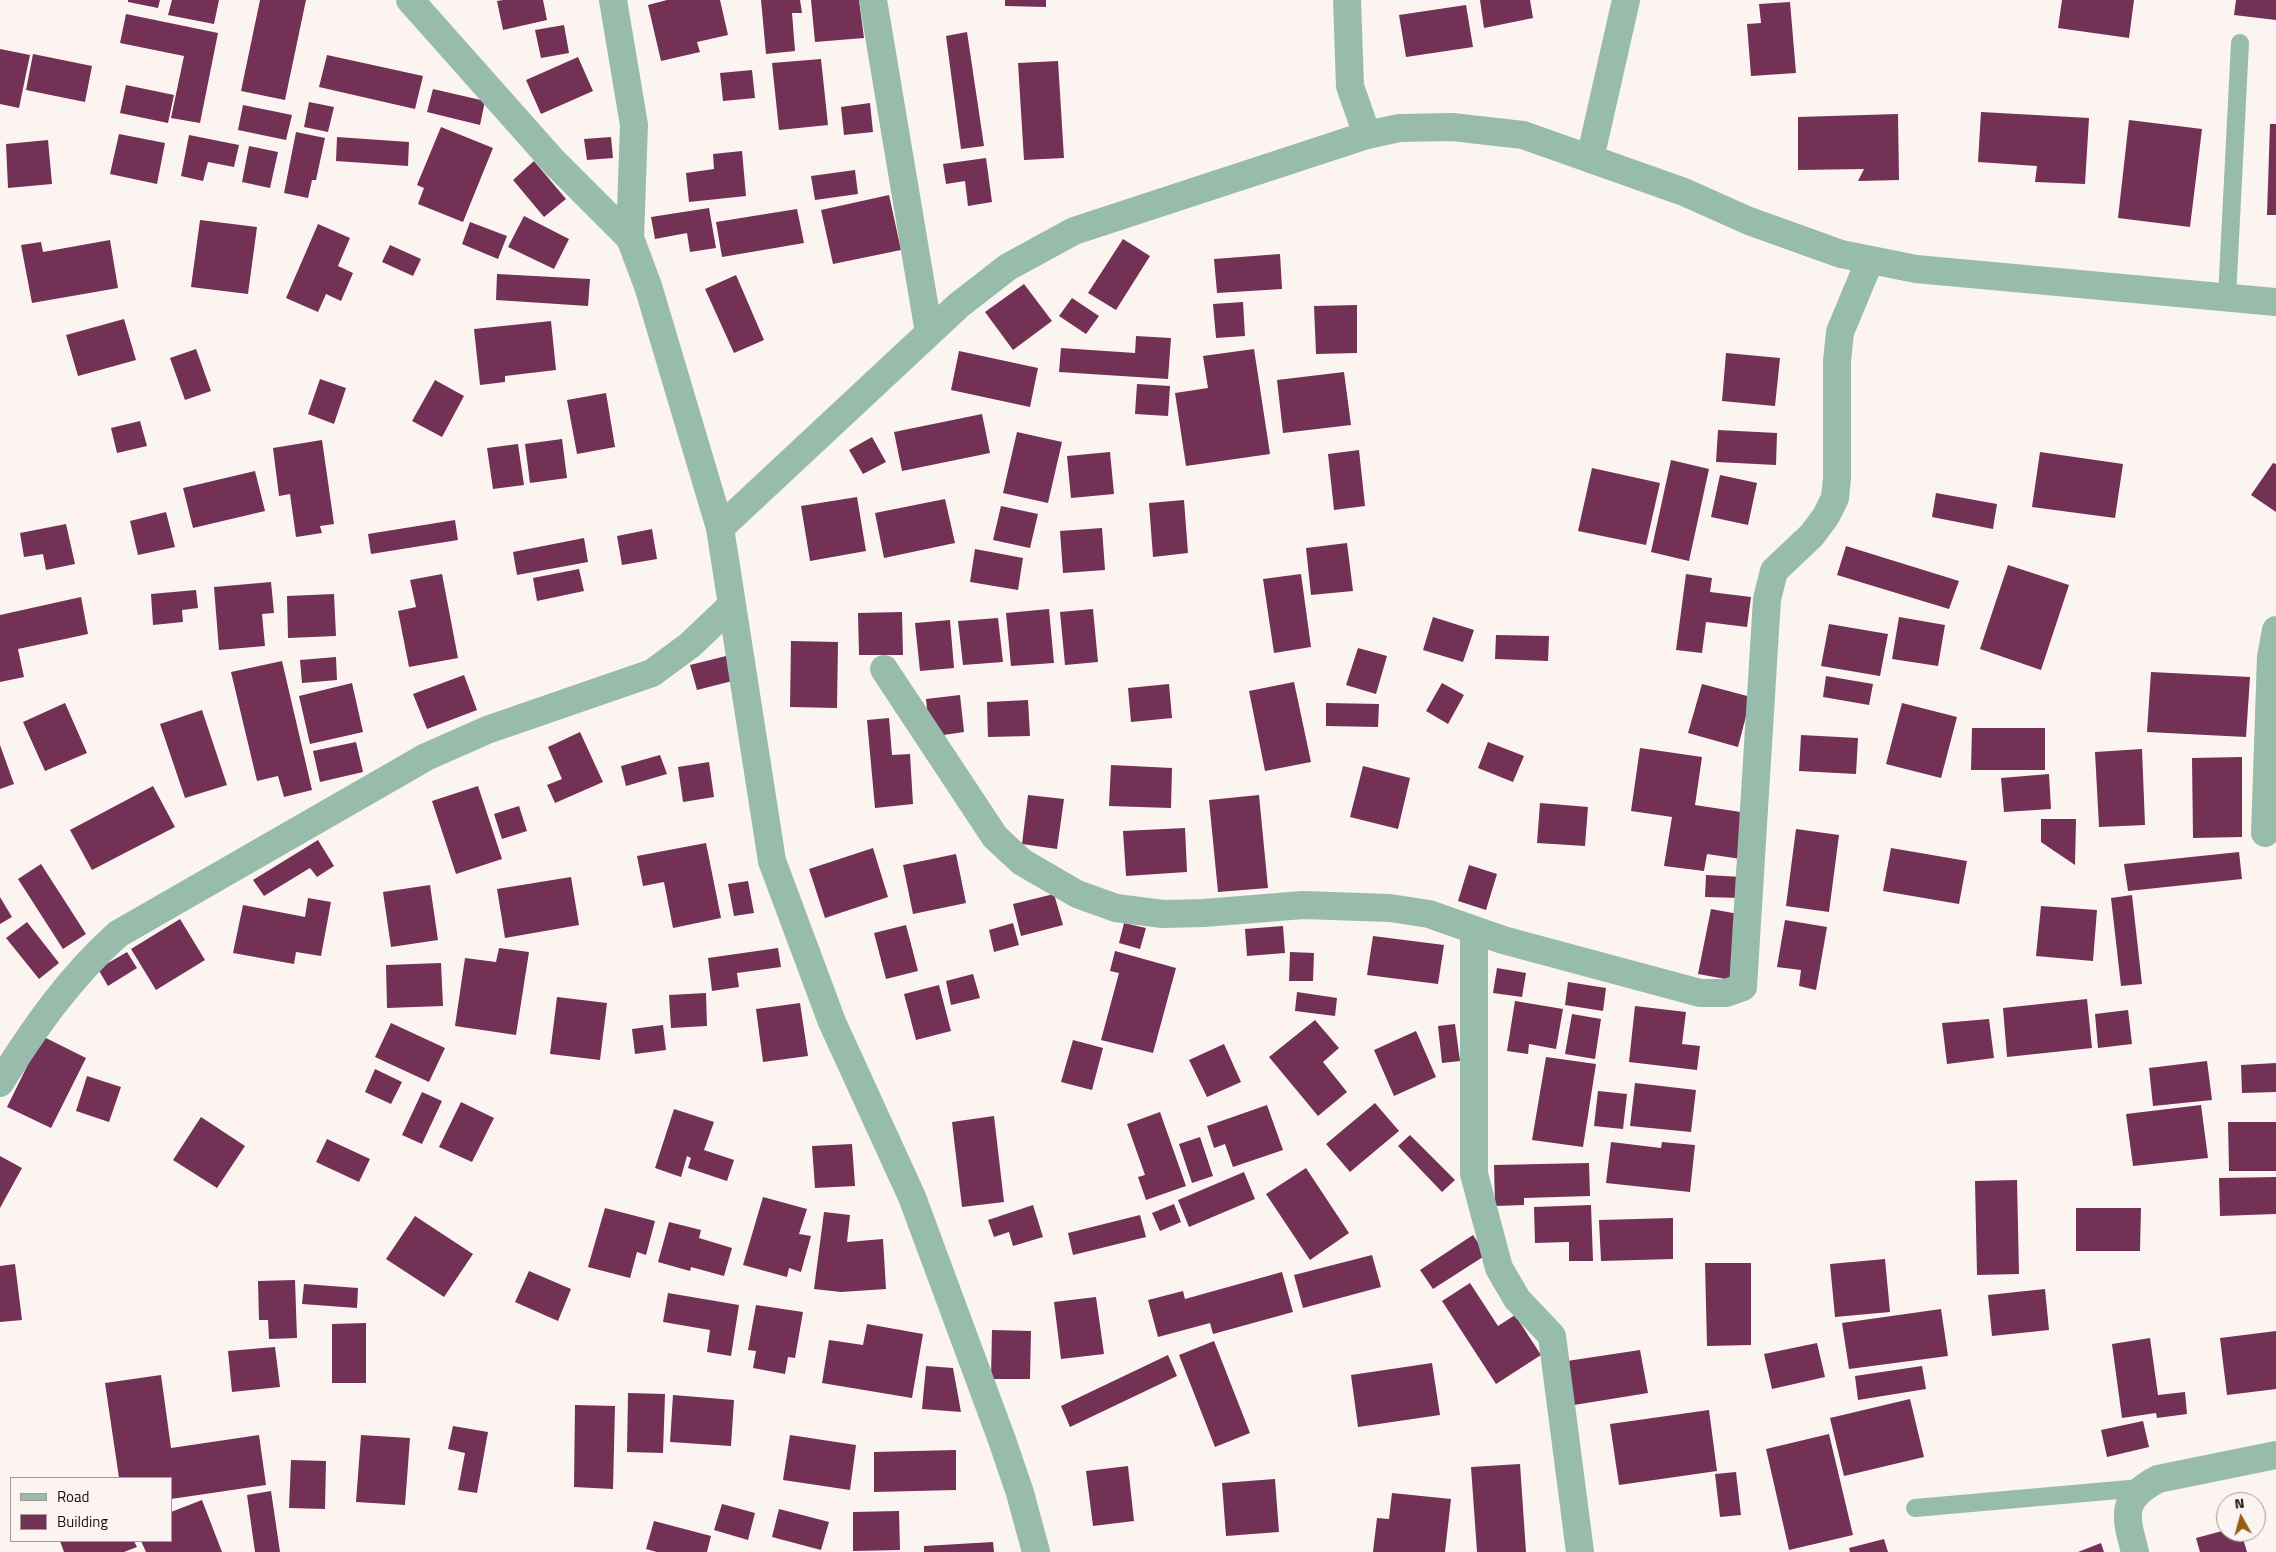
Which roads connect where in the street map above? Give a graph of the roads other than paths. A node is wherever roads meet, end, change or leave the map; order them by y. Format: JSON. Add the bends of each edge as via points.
{"nodes":[{"id":1,"x":410,"y":0,"type":"edge"},
{"id":2,"x":613,"y":0,"type":"edge"},
{"id":3,"x":873,"y":0,"type":"edge"},
{"id":4,"x":1347,"y":0,"type":"edge"},
{"id":5,"x":1626,"y":0,"type":"edge"},
{"id":6,"x":2240,"y":43,"type":"dead end"},
{"id":7,"x":1367,"y":135,"type":"junction"},
{"id":8,"x":1590,"y":159,"type":"junction"},
{"id":9,"x":630,"y":238,"type":"junction"},
{"id":10,"x":1870,"y":260,"type":"junction"},
{"id":11,"x":2227,"y":297,"type":"junction"},
{"id":12,"x":2276,"y":302,"type":"edge"},
{"id":13,"x":929,"y":333,"type":"junction"},
{"id":14,"x":720,"y":528,"type":"junction"},
{"id":15,"x":731,"y":606,"type":"junction"},
{"id":16,"x":2276,"y":630,"type":"edge"},
{"id":17,"x":884,"y":669,"type":"dead end"},
{"id":18,"x":2265,"y":833,"type":"dead end"},
{"id":19,"x":1474,"y":930,"type":"junction"},
{"id":20,"x":0,"y":1082,"type":"edge"},
{"id":21,"x":2276,"y":1455,"type":"edge"},
{"id":22,"x":2141,"y":1488,"type":"junction"},
{"id":23,"x":1914,"y":1508,"type":"dead end"},
{"id":24,"x":1036,"y":1552,"type":"edge"},
{"id":25,"x":1580,"y":1552,"type":"edge"},
{"id":26,"x":2134,"y":1552,"type":"edge"}],
"edges":[{"from":1,"to":9,"type":"street","via":[[554,162]]},
{"from":2,"to":9,"type":"street","via":[[634,125]]},
{"from":3,"to":13,"type":"street"},
{"from":4,"to":7,"type":"street","via":[[1350,86]]},
{"from":5,"to":8,"type":"street"},
{"from":6,"to":11,"type":"lane"},
{"from":7,"to":8,"type":"street","via":[[1398,128],[1452,127],[1522,135]]},
{"from":7,"to":13,"type":"street","via":[[1074,231],[1008,267]]},
{"from":8,"to":10,"type":"street","via":[[1684,192],[1749,221],[1841,254]]},
{"from":9,"to":14,"type":"street","via":[[648,286]]},
{"from":10,"to":11,"type":"street","via":[[1916,269]]},
{"from":10,"to":19,"type":"street","via":[[1840,332],[1835,498],[1812,535],[1774,571],[1767,599],[1743,987],[1726,993],[1700,993]]},
{"from":11,"to":12,"type":"street"},
{"from":13,"to":14,"type":"street"},
{"from":14,"to":15,"type":"street"},
{"from":15,"to":20,"type":"street","via":[[690,645],[652,674],[486,730],[426,757],[118,934],[88,961],[30,1034]]},
{"from":15,"to":24,"type":"street","via":[[772,861],[832,1022],[912,1197],[1002,1440]]},
{"from":16,"to":18,"type":"street","via":[[2271,657]]},
{"from":17,"to":19,"type":"street","via":[[994,837],[1022,862],[1077,894],[1116,908],[1163,914],[1303,904],[1390,908],[1429,914]]},
{"from":19,"to":25,"type":"street","via":[[1474,1174],[1499,1268],[1517,1299],[1552,1336]]},
{"from":21,"to":22,"type":"street","via":[[2158,1479]]},
{"from":22,"to":23,"type":"lane"},
{"from":22,"to":26,"type":"street","via":[[2131,1501],[2128,1517]]}]}
